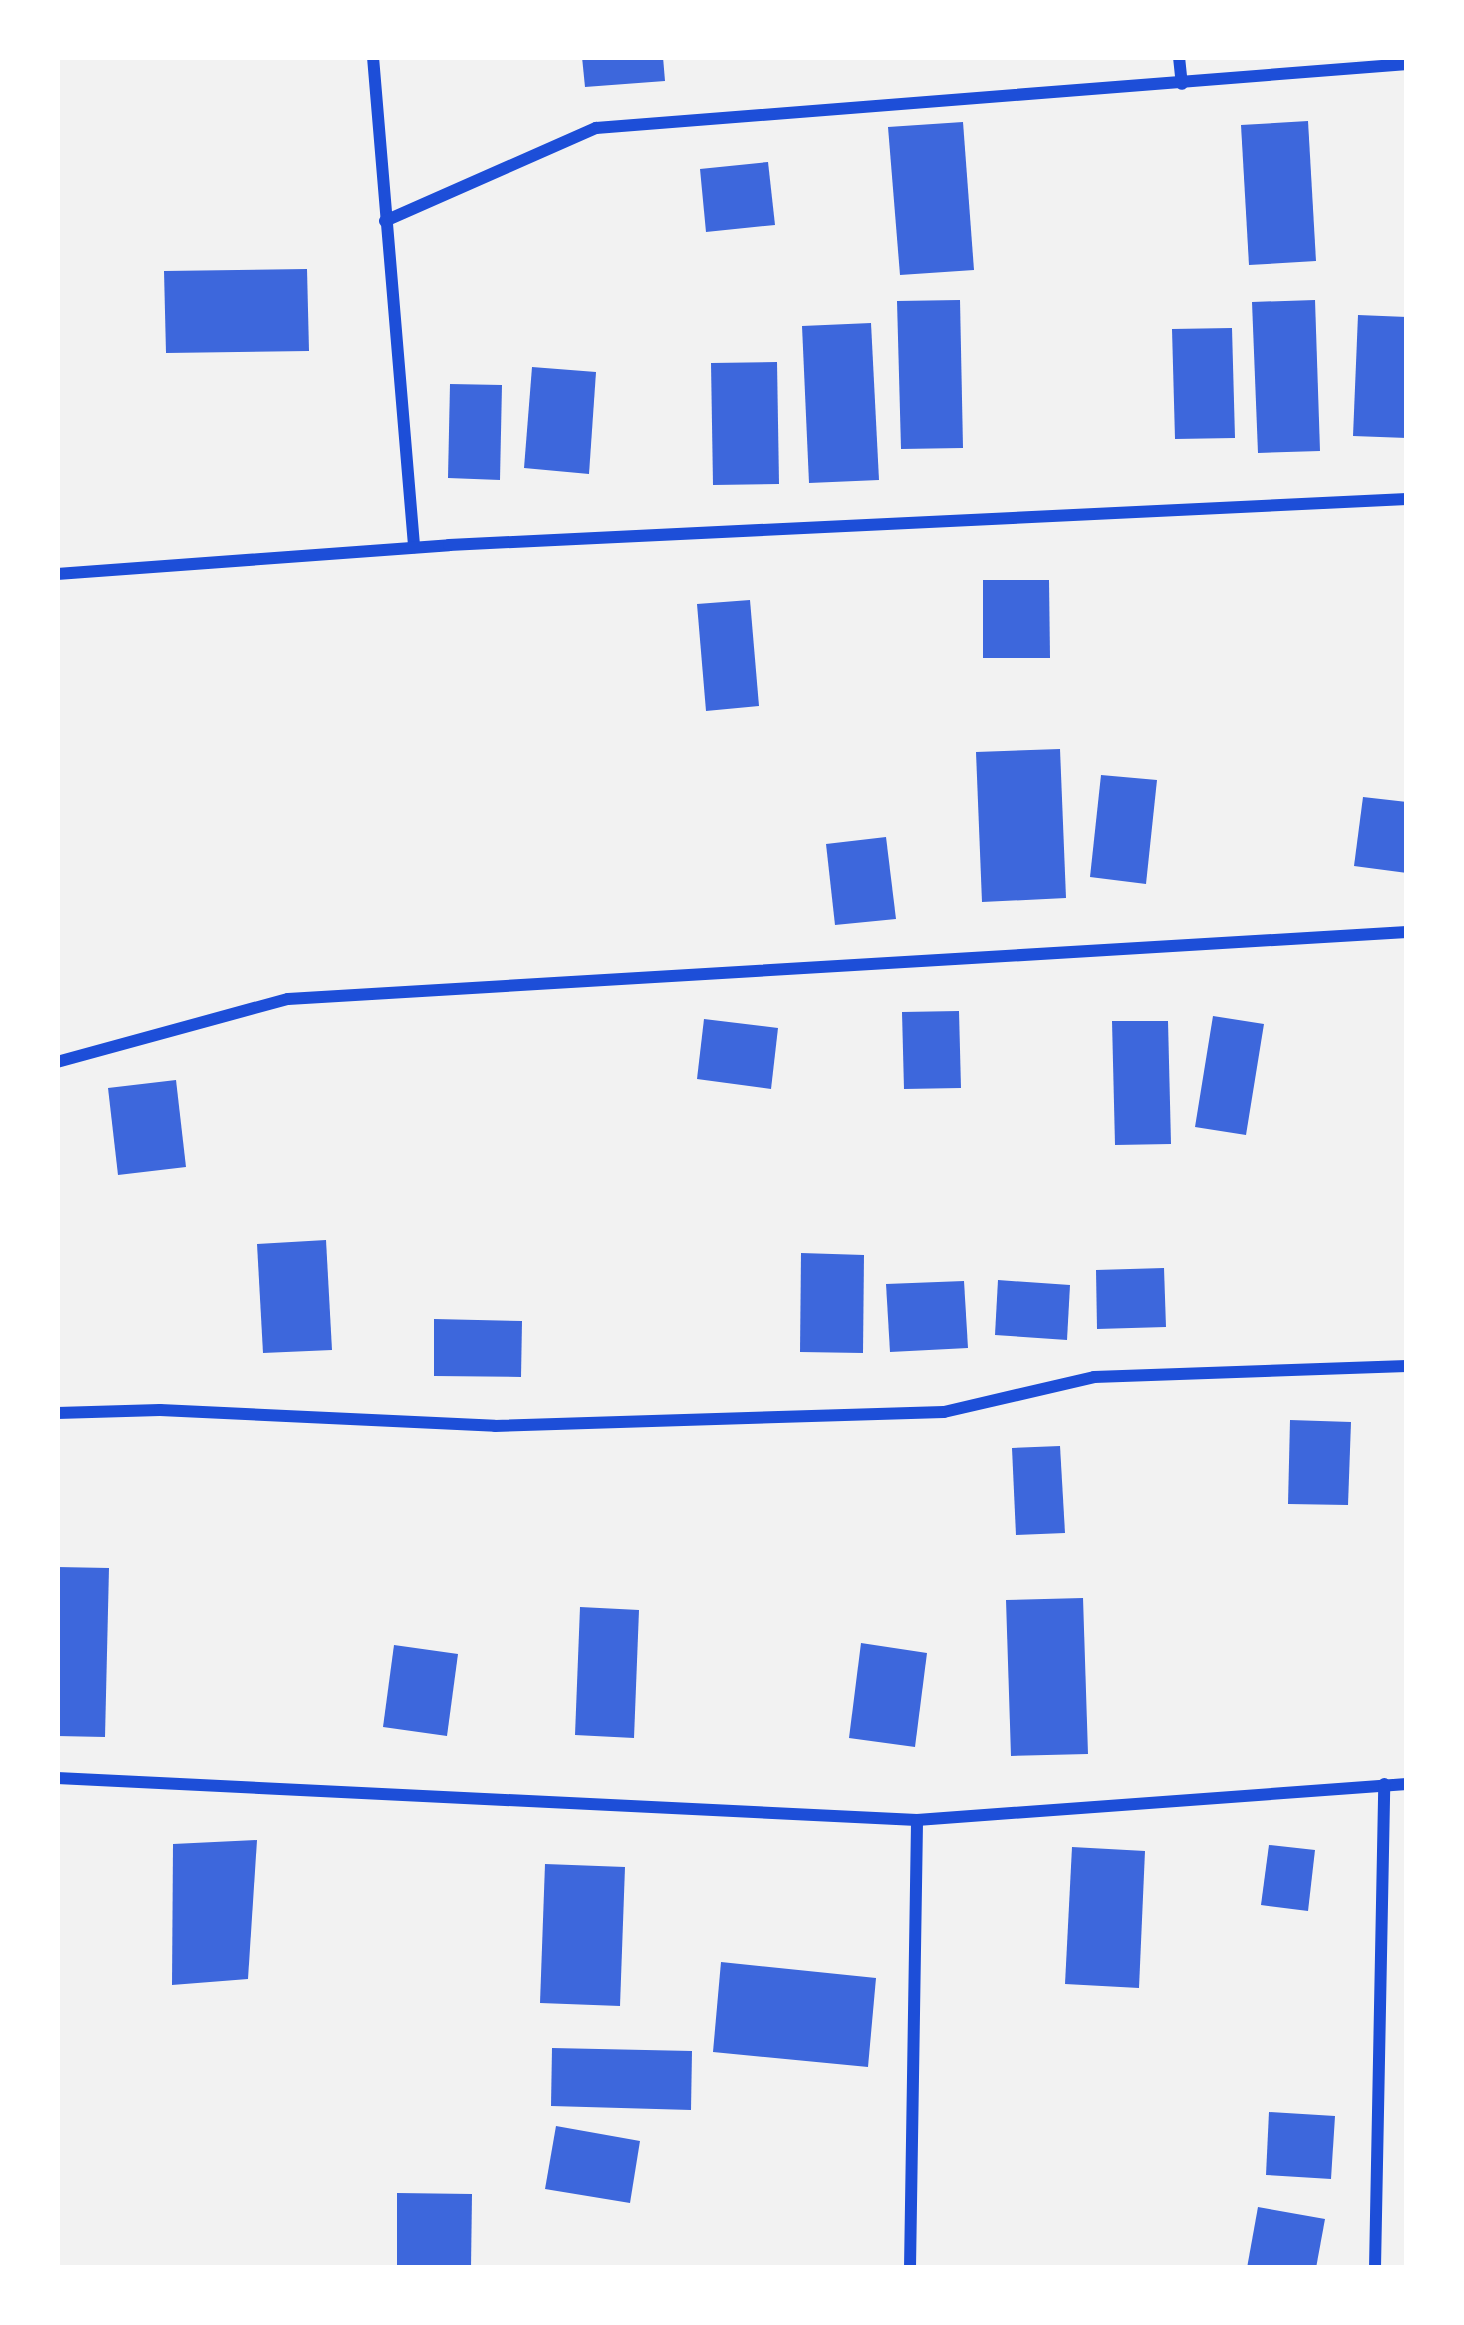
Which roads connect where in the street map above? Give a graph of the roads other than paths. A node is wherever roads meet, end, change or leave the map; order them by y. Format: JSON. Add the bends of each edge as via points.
{"nodes":[{"id":1,"x":373,"y":57,"type":"edge"},
{"id":2,"x":1179,"y":57,"type":"edge"},
{"id":3,"x":1407,"y":64,"type":"edge"},
{"id":4,"x":1182,"y":84,"type":"junction"},
{"id":5,"x":385,"y":221,"type":"junction"},
{"id":6,"x":1407,"y":499,"type":"edge"},
{"id":7,"x":414,"y":548,"type":"junction"},
{"id":8,"x":57,"y":574,"type":"edge"},
{"id":9,"x":1407,"y":932,"type":"edge"},
{"id":10,"x":57,"y":1063,"type":"edge"},
{"id":11,"x":1407,"y":1366,"type":"edge"},
{"id":12,"x":57,"y":1413,"type":"edge"},
{"id":13,"x":57,"y":1778,"type":"edge"},
{"id":14,"x":1384,"y":1784,"type":"junction"},
{"id":15,"x":1407,"y":1784,"type":"edge"},
{"id":16,"x":917,"y":1820,"type":"junction"},
{"id":17,"x":910,"y":2268,"type":"edge"},
{"id":18,"x":1375,"y":2268,"type":"edge"}],
"edges":[{"from":1,"to":5,"type":"street"},
{"from":2,"to":4,"type":"street"},
{"from":3,"to":4,"type":"street"},
{"from":4,"to":5,"type":"street","via":[[596,128]]},
{"from":5,"to":7,"type":"street"},
{"from":6,"to":7,"type":"street"},
{"from":7,"to":8,"type":"street"},
{"from":9,"to":10,"type":"street","via":[[289,999]]},
{"from":11,"to":12,"type":"street","via":[[1094,1377],[944,1412],[495,1426],[160,1409]]},
{"from":13,"to":16,"type":"street"},
{"from":14,"to":15,"type":"street"},
{"from":14,"to":16,"type":"street"},
{"from":14,"to":18,"type":"street"},
{"from":16,"to":17,"type":"street"}]}
